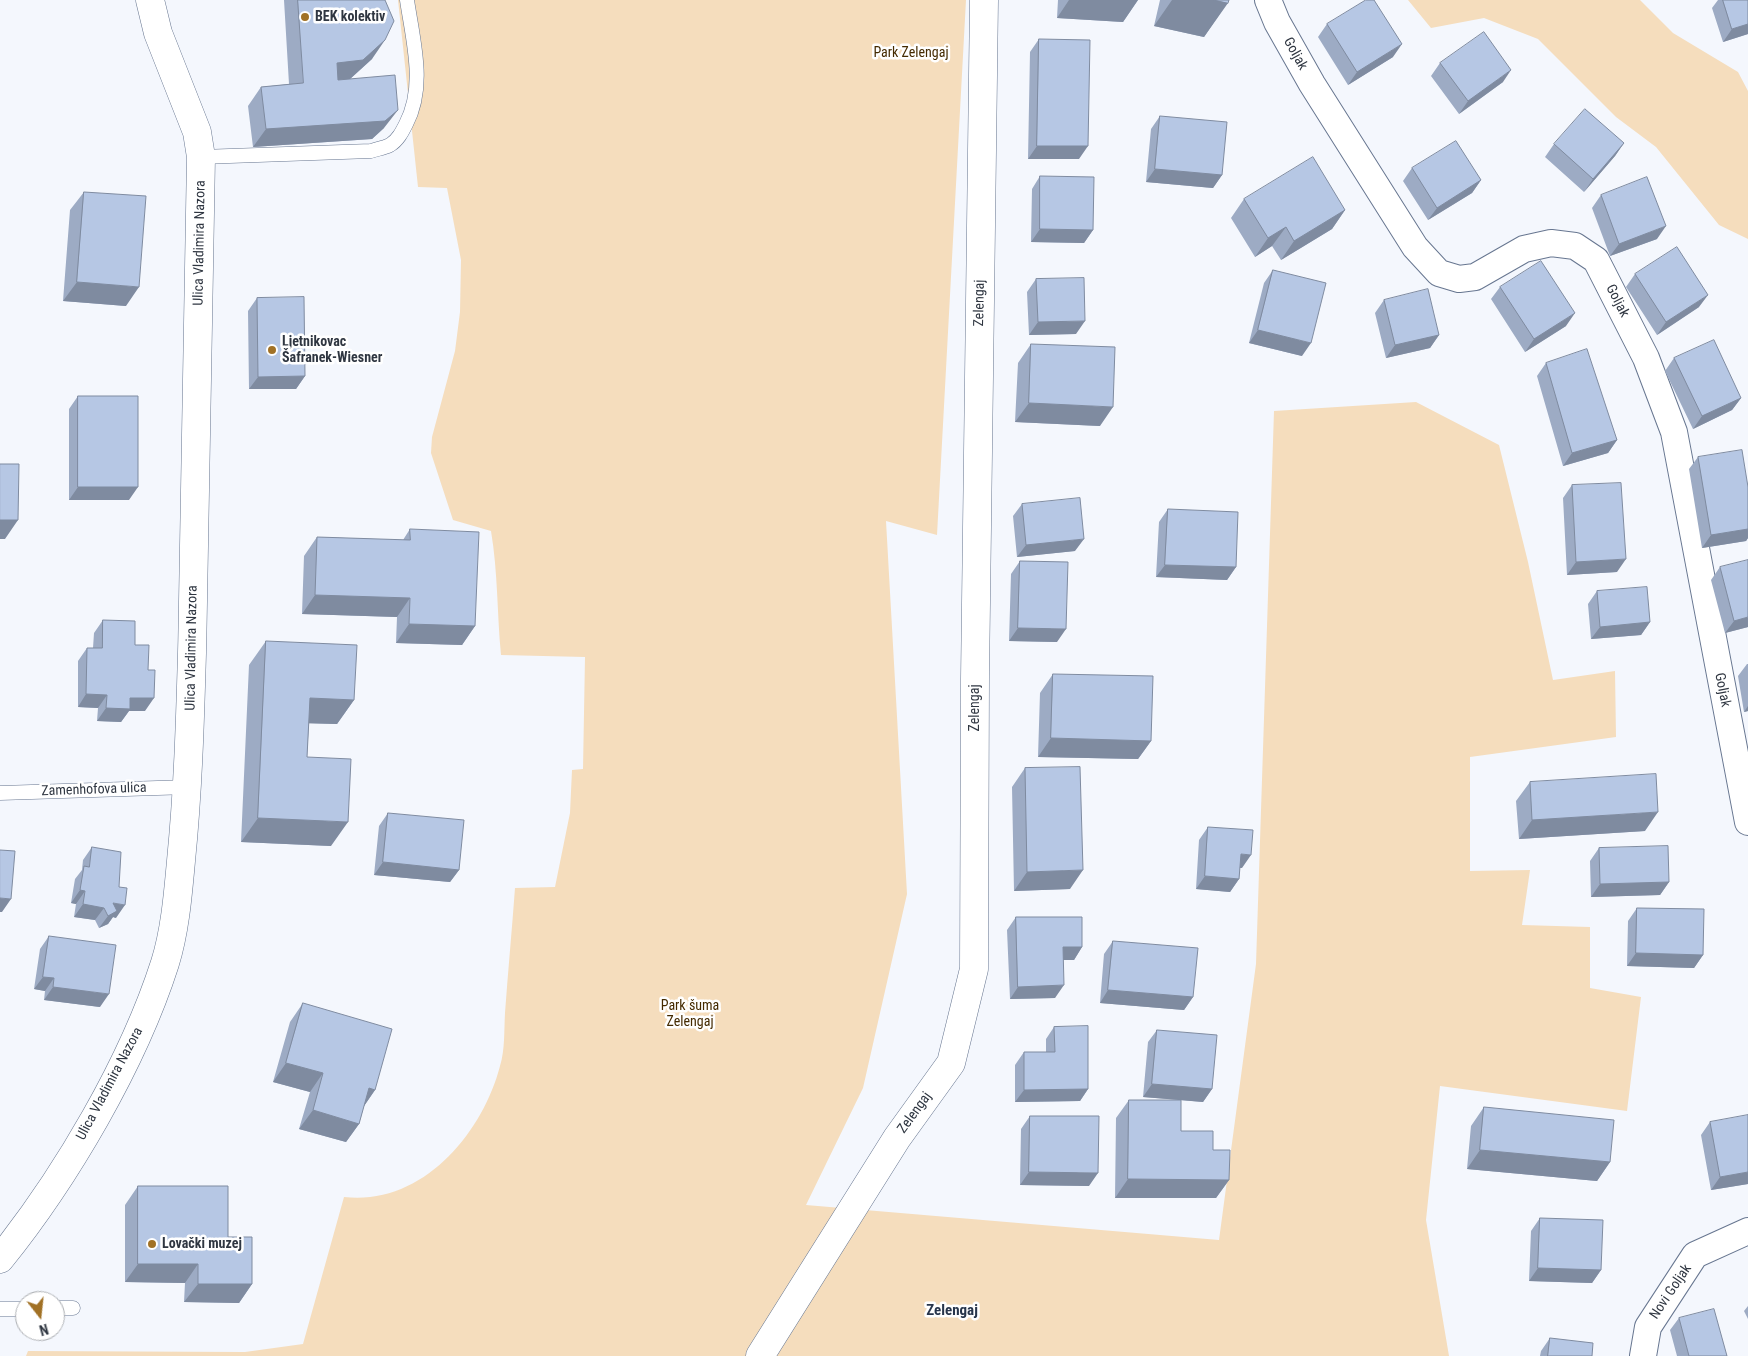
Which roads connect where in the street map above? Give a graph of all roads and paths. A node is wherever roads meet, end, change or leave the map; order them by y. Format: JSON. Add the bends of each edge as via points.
{"nodes":[{"id":1,"x":150,"y":0,"type":"edge"},
{"id":2,"x":407,"y":0,"type":"edge"},
{"id":3,"x":984,"y":0,"type":"edge"},
{"id":4,"x":1268,"y":0,"type":"edge"},
{"id":5,"x":201,"y":157,"type":"junction"},
{"id":6,"x":189,"y":787,"type":"junction"},
{"id":7,"x":0,"y":793,"type":"edge"},
{"id":8,"x":1748,"y":822,"type":"edge"},
{"id":9,"x":1748,"y":1231,"type":"edge"},
{"id":10,"x":0,"y":1259,"type":"edge"},
{"id":11,"x":65,"y":1308,"type":"edge"},
{"id":12,"x":73,"y":1308,"type":"dead end"},
{"id":13,"x":0,"y":1309,"type":"edge"},
{"id":14,"x":15,"y":1309,"type":"edge"},
{"id":15,"x":760,"y":1356,"type":"edge"},
{"id":16,"x":1643,"y":1356,"type":"edge"}],
"edges":[{"from":1,"to":5,"type":"street","name":"Ulica Vladimira Nazora","via":[[158,33],[197,132]]},
{"from":2,"to":5,"type":"lane","via":[[417,63],[417,88],[413,111],[400,135],[390,145],[371,151]]},
{"from":3,"to":15,"type":"street","name":"Zelengaj","via":[[974,969],[951,1063],[898,1138]]},
{"from":4,"to":8,"type":"street","name":"Goljak","via":[[1312,84],[1415,247],[1439,273],[1459,279],[1475,277],[1524,249],[1551,243],[1575,246],[1596,260],[1646,358],[1674,432]]},
{"from":5,"to":6,"type":"street","name":"Ulica Vladimira Nazora"},
{"from":6,"to":7,"type":"lane","name":"Zamenhofova ulica"},
{"from":6,"to":10,"type":"street","name":"Ulica Vladimira Nazora","via":[[178,897],[166,961],[135,1040],[93,1121],[27,1225]]},
{"from":9,"to":16,"type":"street","name":"Novi Goljak","via":[[1695,1255],[1648,1327]]},
{"from":11,"to":12,"type":"lane"},
{"from":13,"to":14,"type":"lane"}]}
